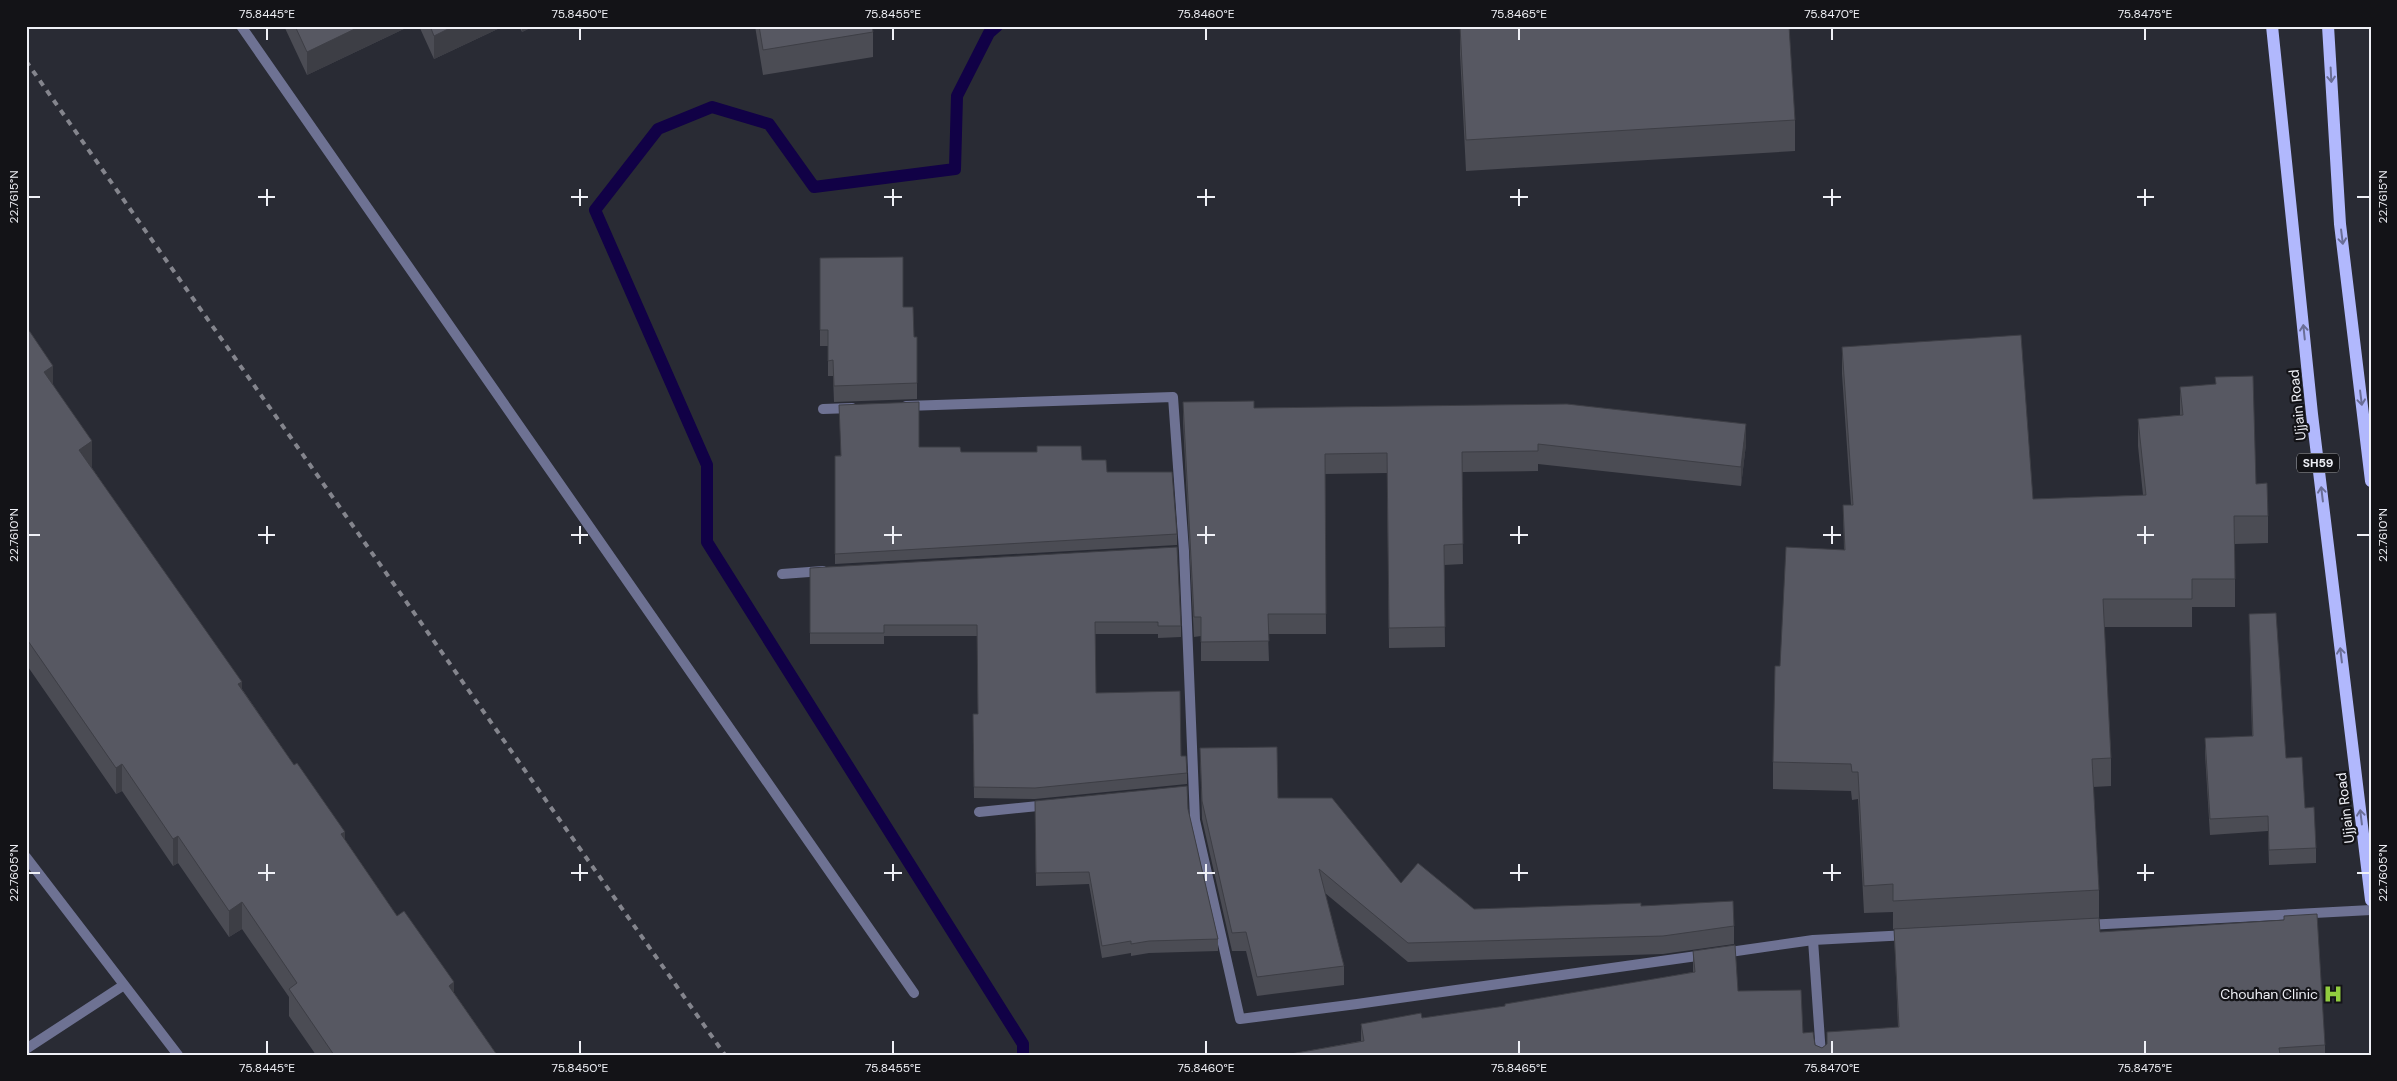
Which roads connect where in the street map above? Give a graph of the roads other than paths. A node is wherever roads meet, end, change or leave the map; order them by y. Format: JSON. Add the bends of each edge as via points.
{"nodes":[{"id":1,"x":241,"y":26,"type":"edge"},
{"id":2,"x":2272,"y":26,"type":"edge"},
{"id":3,"x":2328,"y":26,"type":"edge"},
{"id":4,"x":891,"y":407,"type":"edge"},
{"id":5,"x":862,"y":408,"type":"edge"},
{"id":6,"x":823,"y":410,"type":"dead end"},
{"id":7,"x":2371,"y":481,"type":"edge"},
{"id":8,"x":831,"y":571,"type":"edge"},
{"id":9,"x":782,"y":574,"type":"dead end"},
{"id":10,"x":1057,"y":804,"type":"edge"},
{"id":11,"x":979,"y":812,"type":"dead end"},
{"id":12,"x":26,"y":857,"type":"edge"},
{"id":13,"x":2371,"y":900,"type":"edge"},
{"id":14,"x":2371,"y":910,"type":"edge"},
{"id":15,"x":2072,"y":926,"type":"edge"},
{"id":16,"x":1922,"y":934,"type":"edge"},
{"id":17,"x":1813,"y":940,"type":"junction"},
{"id":18,"x":124,"y":985,"type":"junction"},
{"id":19,"x":914,"y":993,"type":"dead end"},
{"id":20,"x":26,"y":1049,"type":"edge"},
{"id":21,"x":178,"y":1055,"type":"edge"},
{"id":22,"x":1821,"y":1055,"type":"edge"}],
"edges":[{"from":1,"to":19,"type":"street"},
{"from":13,"to":2,"type":"main road","name":"Ujjain Road","number":"SH59","one_way":true,"via":[[2314,424]]},
{"from":3,"to":7,"type":"main road","one_way":true,"via":[[2340,224]]},
{"from":4,"to":17,"type":"street","via":[[1173,397],[1189,790],[1240,1018]]},
{"from":5,"to":6,"type":"street"},
{"from":8,"to":9,"type":"street"},
{"from":10,"to":11,"type":"street"},
{"from":12,"to":18,"type":"street"},
{"from":14,"to":15,"type":"street"},
{"from":16,"to":17,"type":"street"},
{"from":17,"to":22,"type":"street"},
{"from":18,"to":20,"type":"street"},
{"from":18,"to":21,"type":"street"}]}
